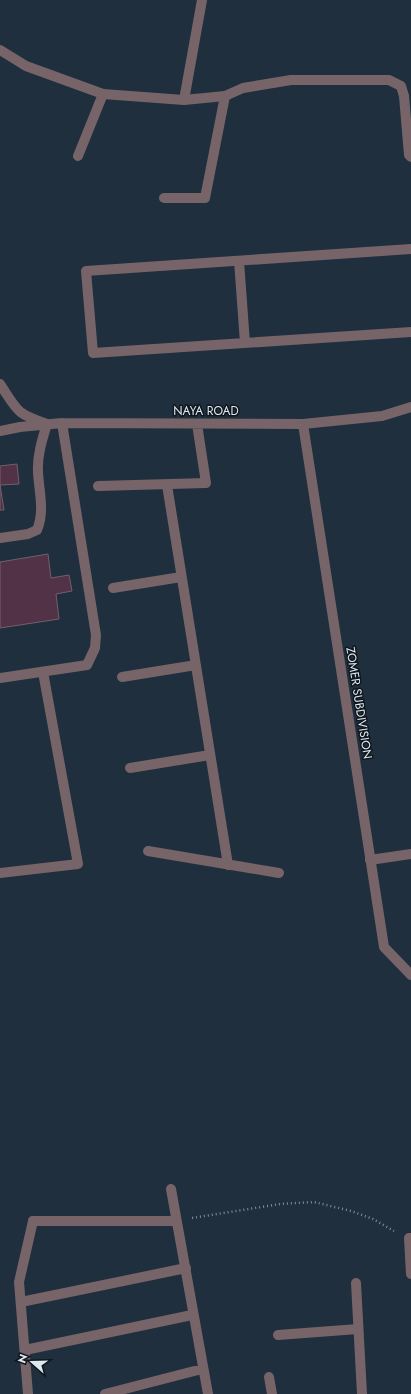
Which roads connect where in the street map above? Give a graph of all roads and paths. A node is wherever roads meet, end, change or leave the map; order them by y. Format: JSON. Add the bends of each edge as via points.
{"nodes":[{"id":1,"x":202,"y":0,"type":"edge"},
{"id":2,"x":0,"y":50,"type":"edge"},
{"id":3,"x":103,"y":94,"type":"junction"},
{"id":4,"x":224,"y":96,"type":"junction"},
{"id":5,"x":184,"y":100,"type":"junction"},
{"id":6,"x":78,"y":156,"type":"dead end"},
{"id":7,"x":411,"y":157,"type":"edge"},
{"id":8,"x":164,"y":198,"type":"dead end"},
{"id":9,"x":411,"y":249,"type":"edge"},
{"id":10,"x":239,"y":261,"type":"junction"},
{"id":11,"x":411,"y":332,"type":"edge"},
{"id":12,"x":245,"y":343,"type":"junction"},
{"id":13,"x":0,"y":384,"type":"edge"},
{"id":14,"x":411,"y":407,"type":"edge"},
{"id":15,"x":62,"y":423,"type":"junction"},
{"id":16,"x":47,"y":424,"type":"junction"},
{"id":17,"x":197,"y":424,"type":"junction"},
{"id":18,"x":303,"y":424,"type":"junction"},
{"id":19,"x":0,"y":431,"type":"edge"},
{"id":20,"x":167,"y":485,"type":"junction"},
{"id":21,"x":98,"y":486,"type":"dead end"},
{"id":22,"x":0,"y":538,"type":"edge"},
{"id":23,"x":181,"y":577,"type":"junction"},
{"id":24,"x":113,"y":588,"type":"dead end"},
{"id":25,"x":196,"y":665,"type":"junction"},
{"id":26,"x":43,"y":672,"type":"junction"},
{"id":27,"x":122,"y":676,"type":"dead end"},
{"id":28,"x":0,"y":678,"type":"edge"},
{"id":29,"x":210,"y":755,"type":"junction"},
{"id":30,"x":130,"y":768,"type":"dead end"},
{"id":31,"x":148,"y":851,"type":"dead end"},
{"id":32,"x":411,"y":854,"type":"edge"},
{"id":33,"x":370,"y":860,"type":"junction"},
{"id":34,"x":228,"y":865,"type":"junction"},
{"id":35,"x":0,"y":872,"type":"edge"},
{"id":36,"x":279,"y":873,"type":"dead end"},
{"id":37,"x":411,"y":975,"type":"edge"},
{"id":38,"x":171,"y":1190,"type":"dead end"},
{"id":39,"x":175,"y":1221,"type":"junction"},
{"id":40,"x":410,"y":1238,"type":"edge"},
{"id":41,"x":186,"y":1268,"type":"junction"},
{"id":42,"x":411,"y":1274,"type":"edge"},
{"id":43,"x":356,"y":1283,"type":"dead end"},
{"id":44,"x":21,"y":1302,"type":"junction"},
{"id":45,"x":192,"y":1314,"type":"junction"},
{"id":46,"x":358,"y":1329,"type":"junction"},
{"id":47,"x":278,"y":1335,"type":"dead end"},
{"id":48,"x":25,"y":1350,"type":"junction"},
{"id":49,"x":202,"y":1370,"type":"junction"},
{"id":50,"x":269,"y":1377,"type":"dead end"},
{"id":51,"x":28,"y":1394,"type":"edge"},
{"id":52,"x":106,"y":1394,"type":"edge"},
{"id":53,"x":208,"y":1394,"type":"edge"},
{"id":54,"x":272,"y":1394,"type":"edge"},
{"id":55,"x":362,"y":1394,"type":"edge"}],
"edges":[{"from":1,"to":5,"type":"street"},
{"from":2,"to":3,"type":"street","via":[[26,66]]},
{"from":3,"to":5,"type":"street"},
{"from":3,"to":6,"type":"street"},
{"from":4,"to":5,"type":"street"},
{"from":4,"to":7,"type":"street","via":[[243,88],[291,80],[389,80],[401,86],[404,96]]},
{"from":4,"to":8,"type":"street","via":[[205,198]]},
{"from":9,"to":10,"type":"street"},
{"from":10,"to":12,"type":"street"},
{"from":10,"to":12,"type":"street","via":[[86,271],[93,352]]},
{"from":11,"to":12,"type":"street"},
{"from":13,"to":16,"type":"street","via":[[16,410],[26,417]]},
{"from":14,"to":18,"type":"street","name":"NAYA ROAD","via":[[382,416]]},
{"from":15,"to":16,"type":"street","name":"NAYA ROAD"},
{"from":15,"to":17,"type":"street","name":"NAYA ROAD"},
{"from":15,"to":26,"type":"street","via":[[97,640],[93,655],[86,665]]},
{"from":16,"to":19,"type":"street","name":"NAYA ROAD"},
{"from":16,"to":22,"type":"street","via":[[38,472],[41,521],[37,530],[28,534]]},
{"from":17,"to":18,"type":"street","name":"NAYA ROAD"},
{"from":17,"to":20,"type":"street","via":[[206,483]]},
{"from":18,"to":33,"type":"street","name":"ZOMER SUBDIVISION"},
{"from":20,"to":21,"type":"street"},
{"from":20,"to":23,"type":"street"},
{"from":23,"to":24,"type":"street"},
{"from":23,"to":25,"type":"street"},
{"from":25,"to":27,"type":"street"},
{"from":25,"to":29,"type":"street"},
{"from":26,"to":28,"type":"street"},
{"from":26,"to":35,"type":"street","via":[[78,864]]},
{"from":29,"to":30,"type":"street"},
{"from":29,"to":34,"type":"street"},
{"from":31,"to":34,"type":"street"},
{"from":32,"to":33,"type":"street"},
{"from":33,"to":37,"type":"street","name":"ZOMER SUBDIVISION","via":[[384,947]]},
{"from":34,"to":36,"type":"street"},
{"from":38,"to":39,"type":"street"},
{"from":39,"to":40,"type":"path","via":[[280,1204],[314,1202],[373,1219]]},
{"from":39,"to":41,"type":"street"},
{"from":39,"to":44,"type":"street","via":[[33,1222],[19,1282]]},
{"from":40,"to":42,"type":"street"},
{"from":41,"to":44,"type":"street"},
{"from":41,"to":45,"type":"street"},
{"from":43,"to":46,"type":"street"},
{"from":44,"to":48,"type":"street"},
{"from":45,"to":48,"type":"street"},
{"from":45,"to":49,"type":"street"},
{"from":46,"to":47,"type":"street"},
{"from":46,"to":55,"type":"street"},
{"from":48,"to":51,"type":"street"},
{"from":49,"to":52,"type":"street"},
{"from":49,"to":53,"type":"street"},
{"from":50,"to":54,"type":"street"}]}
